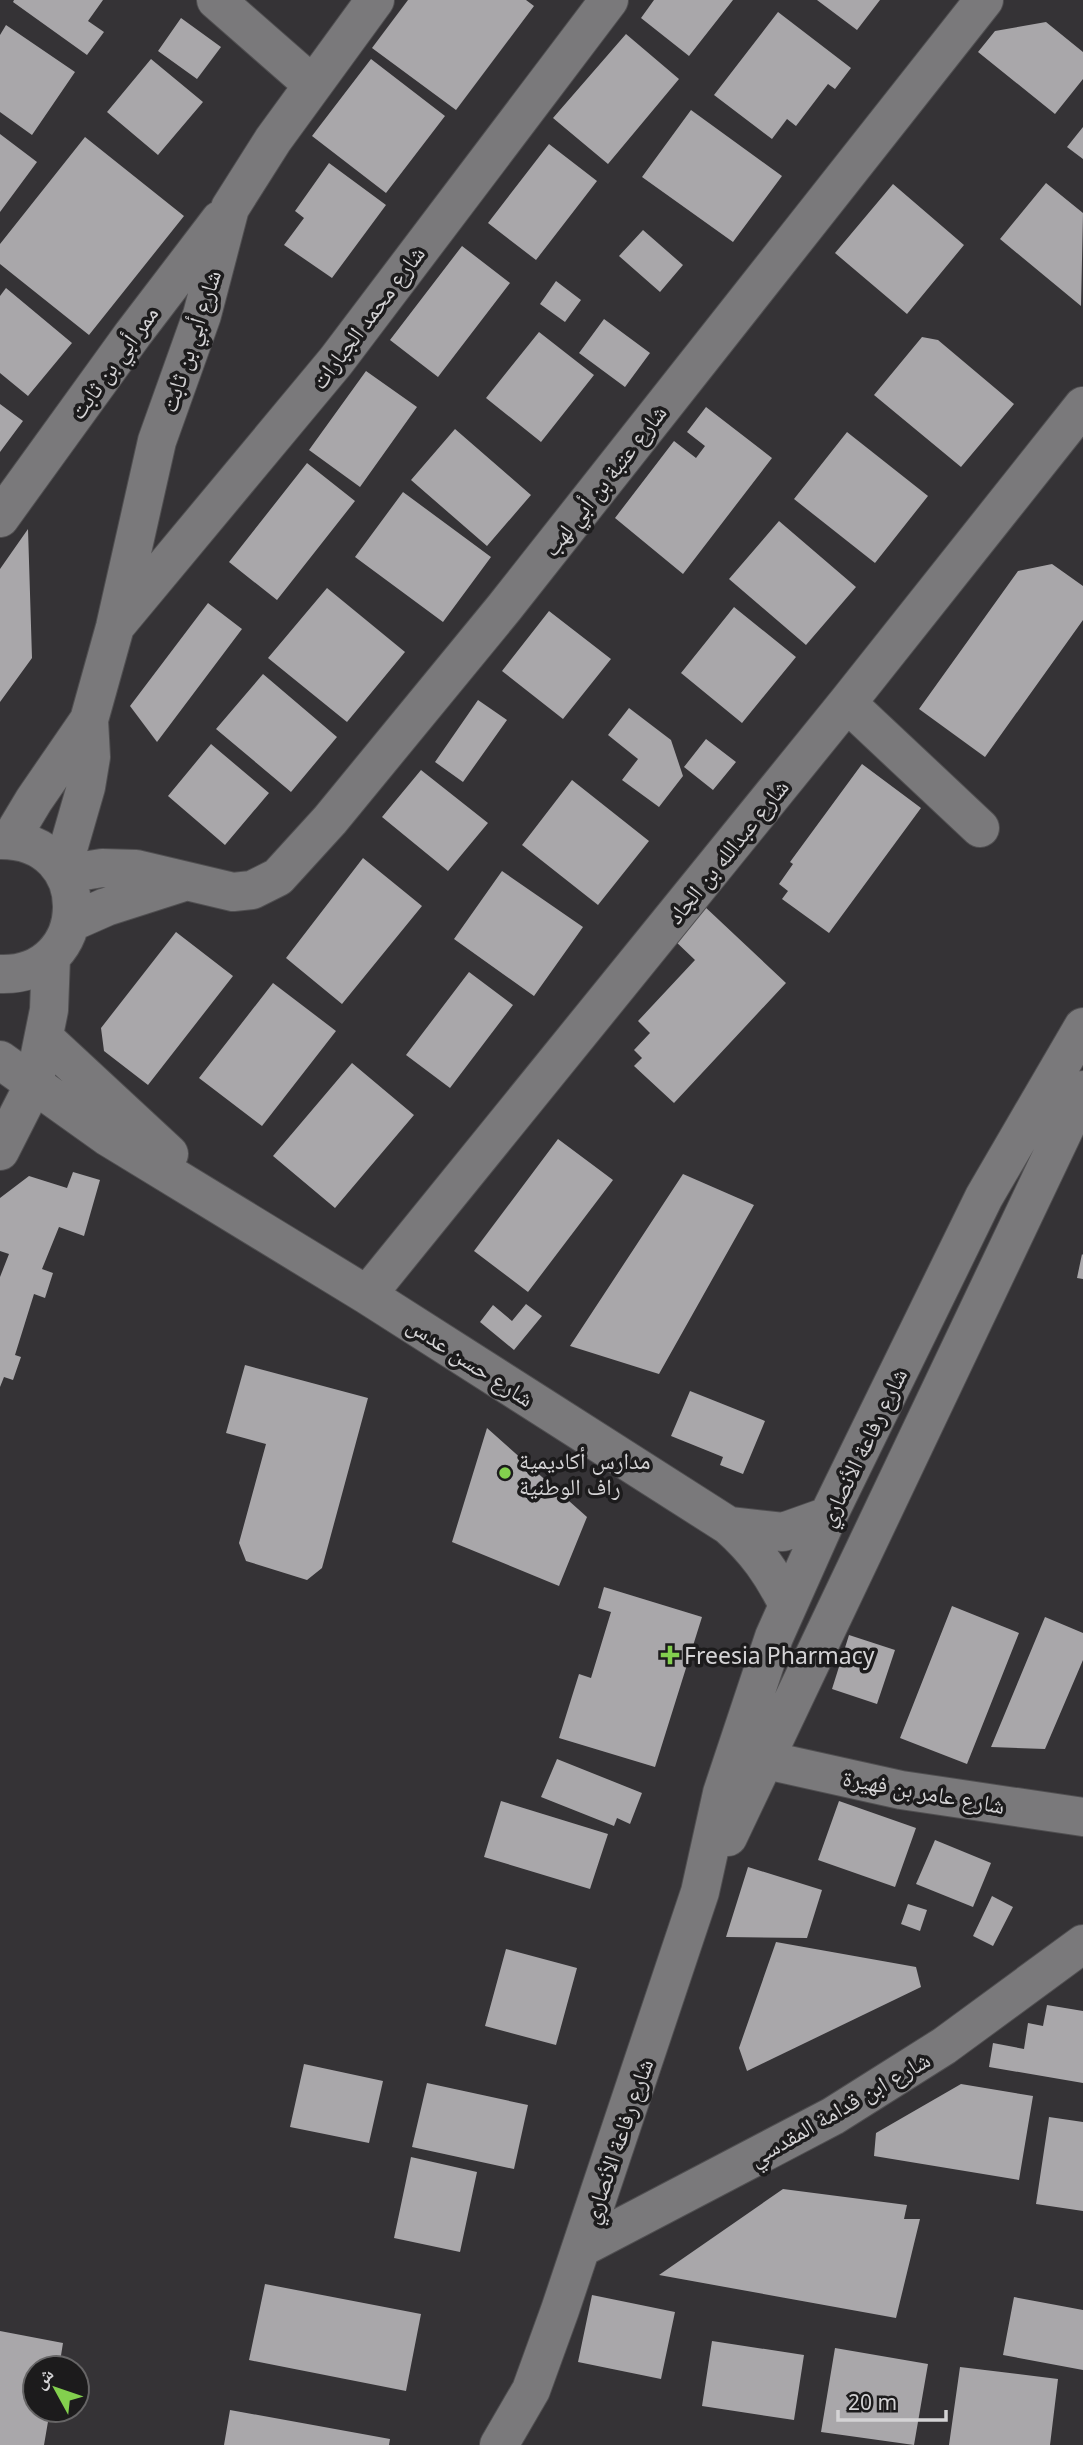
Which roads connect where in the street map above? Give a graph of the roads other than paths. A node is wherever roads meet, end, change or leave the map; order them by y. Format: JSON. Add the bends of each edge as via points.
{"nodes":[{"id":1,"x":216,"y":0,"type":"edge"},
{"id":2,"x":374,"y":0,"type":"edge"},
{"id":3,"x":609,"y":0,"type":"edge"},
{"id":4,"x":984,"y":0,"type":"edge"},
{"id":5,"x":313,"y":85,"type":"junction"},
{"id":6,"x":230,"y":208,"type":"junction"},
{"id":7,"x":1083,"y":406,"type":"edge"},
{"id":8,"x":0,"y":518,"type":"edge"},
{"id":9,"x":115,"y":627,"type":"junction"},
{"id":10,"x":847,"y":703,"type":"junction"},
{"id":11,"x":89,"y":720,"type":"junction"},
{"id":12,"x":979,"y":828,"type":"dead end"},
{"id":13,"x":5,"y":840,"type":"edge"},
{"id":14,"x":63,"y":872,"type":"junction"},
{"id":15,"x":184,"y":882,"type":"junction"},
{"id":16,"x":72,"y":922,"type":"junction"},
{"id":17,"x":51,"y":957,"type":"junction"},
{"id":18,"x":0,"y":974,"type":"edge"},
{"id":19,"x":1083,"y":1027,"type":"edge"},
{"id":20,"x":44,"y":1038,"type":"junction"},
{"id":21,"x":0,"y":1060,"type":"edge"},
{"id":22,"x":34,"y":1084,"type":"junction"},
{"id":23,"x":1083,"y":1090,"type":"edge"},
{"id":24,"x":0,"y":1151,"type":"edge"},
{"id":25,"x":212,"y":1198,"type":"junction"},
{"id":26,"x":367,"y":1294,"type":"junction"},
{"id":27,"x":828,"y":1516,"type":"junction"},
{"id":28,"x":729,"y":1526,"type":"junction"},
{"id":29,"x":788,"y":1605,"type":"junction"},
{"id":30,"x":766,"y":1760,"type":"junction"},
{"id":31,"x":1083,"y":1817,"type":"edge"},
{"id":32,"x":701,"y":1892,"type":"junction"},
{"id":33,"x":1083,"y":1944,"type":"edge"},
{"id":34,"x":581,"y":2248,"type":"junction"},
{"id":35,"x":531,"y":2390,"type":"junction"},
{"id":36,"x":499,"y":2445,"type":"edge"},
{"id":37,"x":526,"y":2445,"type":"edge"}],
"edges":[{"from":1,"to":5,"type":"street"},
{"from":2,"to":5,"type":"street","name":"شارع أبي بن ثابت"},
{"from":3,"to":9,"type":"street","name":"شارع محمد الجبارات","via":[[336,361]]},
{"from":4,"to":15,"type":"street","name":"شارع عتبة بن أبي لهب","via":[[322,830],[267,886],[233,892]]},
{"from":5,"to":6,"type":"street","name":"شارع أبي بن ثابت"},
{"from":6,"to":8,"type":"street","name":"ممر أبي بن ثابت"},
{"from":6,"to":9,"type":"street","name":"شارع أبي بن ثابت","via":[[202,315],[158,441]]},
{"from":7,"to":10,"type":"street","name":"شارع عبدالله بن الجاد"},
{"from":9,"to":11,"type":"street","name":"شارع أبي بن ثابت"},
{"from":10,"to":12,"type":"street"},
{"from":10,"to":26,"type":"street","name":"شارع عبدالله بن الجاد"},
{"from":11,"to":13,"type":"street","name":"شارع أبي بن ثابت"},
{"from":11,"to":14,"type":"street","name":"شارع أبي بن ثابت","via":[[91,757],[86,787]]},
{"from":13,"to":14,"type":"street","via":[[40,849]]},
{"from":14,"to":15,"type":"street","name":"شارع عتبة بن أبي لهب","via":[[136,869]]},
{"from":14,"to":16,"type":"street","via":[[71,891]]},
{"from":15,"to":16,"type":"street","name":"شارع عتبة بن أبي لهب"},
{"from":16,"to":17,"type":"street"},
{"from":17,"to":18,"type":"street","via":[[20,973]]},
{"from":17,"to":20,"type":"street"},
{"from":19,"to":27,"type":"street","name":"شارع رفاعة الأنصاري","via":[[984,1196]]},
{"from":20,"to":22,"type":"street"},
{"from":20,"to":25,"type":"street","name":"شارع حسن عدس"},
{"from":21,"to":22,"type":"street","name":"شارع حسن عدس"},
{"from":22,"to":24,"type":"street"},
{"from":22,"to":25,"type":"street","name":"شارع حسن عدس","via":[[108,1137]]},
{"from":23,"to":30,"type":"street","name":"شارع رفاعة الأنصاري","via":[[847,1580]]},
{"from":25,"to":26,"type":"street","name":"شارع حسن عدس"},
{"from":26,"to":28,"type":"street","name":"شارع حسن عدس"},
{"from":27,"to":28,"type":"street","name":"شارع حسن عدس","via":[[783,1532]]},
{"from":27,"to":29,"type":"street","name":"شارع رفاعة الأنصاري"},
{"from":28,"to":29,"type":"street","name":"شارع حسن عدس","via":[[763,1560]]},
{"from":29,"to":32,"type":"street","name":"شارع رفاعة الأنصاري","via":[[745,1717],[722,1793]]},
{"from":30,"to":31,"type":"street","name":"شارع عامر بن فهيرة","via":[[901,1790]]},
{"from":30,"to":32,"type":"street","name":"شارع رفاعة الأنصاري"},
{"from":32,"to":34,"type":"street","name":"شارع رفاعة الأنصاري"},
{"from":33,"to":34,"type":"street","name":"شارع ابن قدامة المقدسي","via":[[944,2046],[834,2116]]},
{"from":34,"to":35,"type":"street","name":"شارع رفاعة الأنصاري"},
{"from":35,"to":36,"type":"street","name":"شارع رفاعة الأنصاري"},
{"from":35,"to":37,"type":"street","name":"شارع رفاعة الأنصاري"}]}
